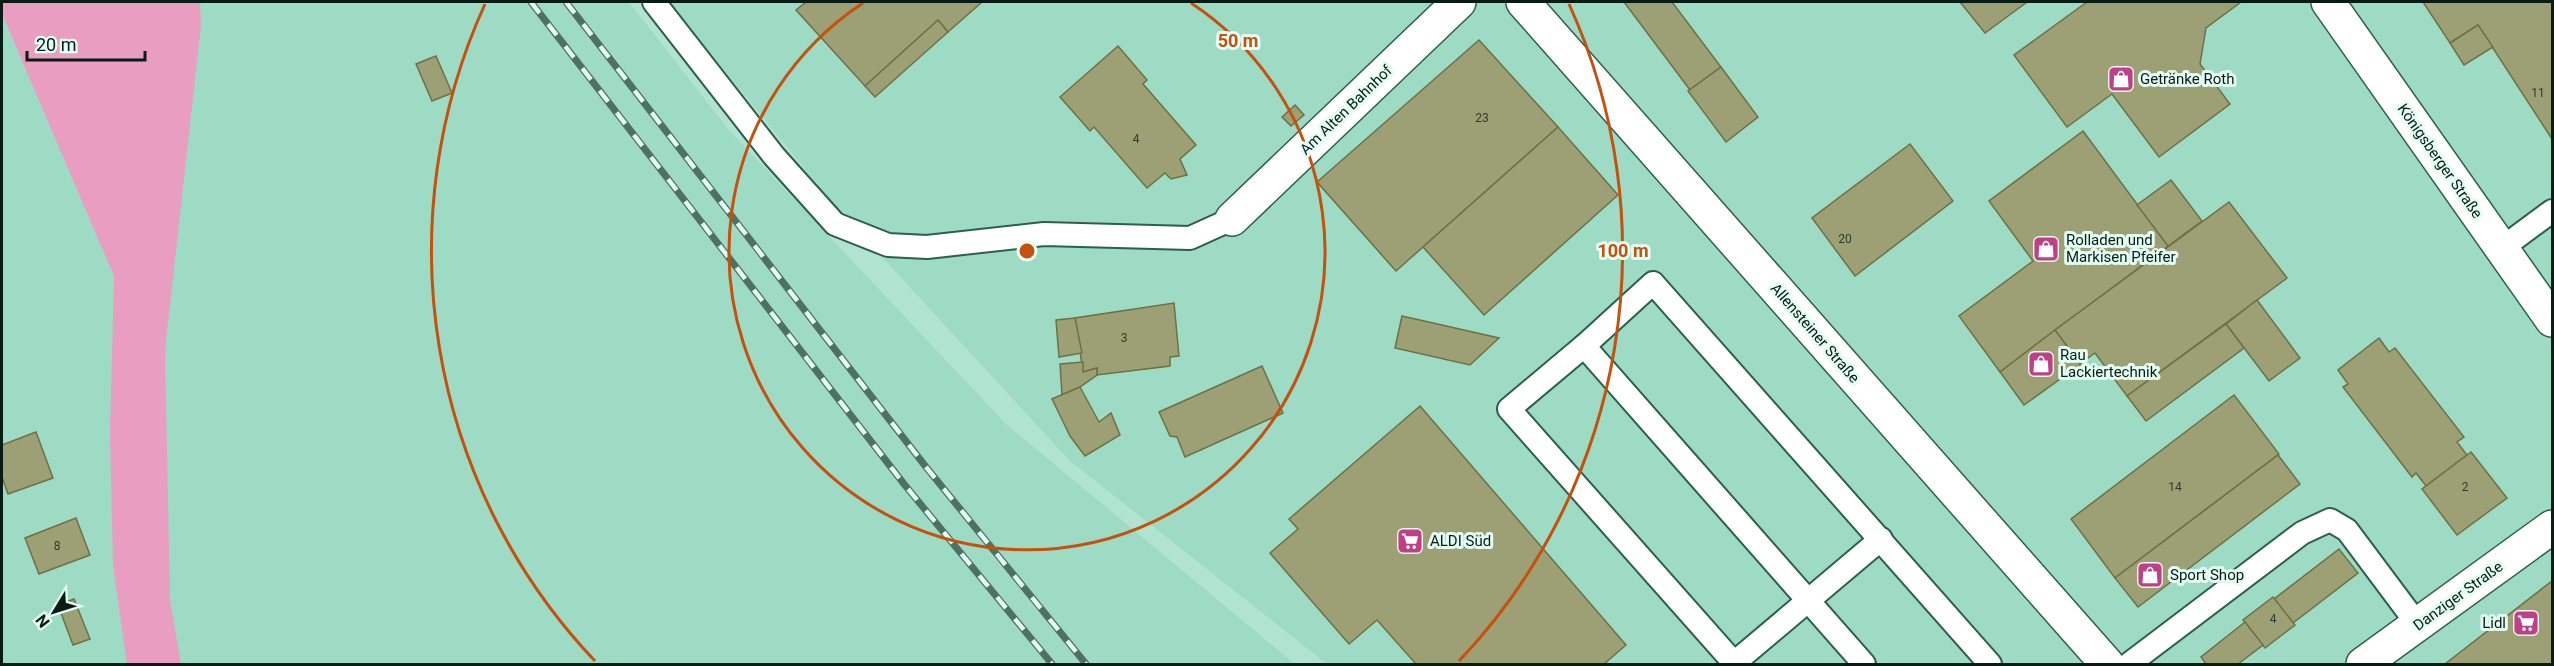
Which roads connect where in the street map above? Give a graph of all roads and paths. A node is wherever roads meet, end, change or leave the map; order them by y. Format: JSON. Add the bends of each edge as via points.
{"nodes":[{"id":1,"x":654,"y":2,"type":"edge"},
{"id":2,"x":1459,"y":2,"type":"edge"},
{"id":3,"x":1523,"y":2,"type":"edge"},
{"id":4,"x":2328,"y":2,"type":"edge"},
{"id":5,"x":2553,"y":211,"type":"edge"},
{"id":6,"x":1232,"y":219,"type":"joint"},
{"id":7,"x":2502,"y":248,"type":"junction"},
{"id":8,"x":2553,"y":320,"type":"edge"},
{"id":9,"x":1584,"y":346,"type":"junction"},
{"id":10,"x":2553,"y":527,"type":"edge"},
{"id":11,"x":1881,"y":539,"type":"junction"},
{"id":12,"x":1808,"y":600,"type":"junction"},
{"id":13,"x":2418,"y":625,"type":"junction"},
{"id":14,"x":1734,"y":664,"type":"edge"},
{"id":15,"x":1864,"y":664,"type":"edge"},
{"id":16,"x":1990,"y":664,"type":"edge"},
{"id":17,"x":2107,"y":664,"type":"edge"},
{"id":18,"x":2129,"y":664,"type":"edge"},
{"id":19,"x":2363,"y":664,"type":"edge"}],
"edges":[{"from":1,"to":6,"type":"lane","via":[[774,156],[835,224],[888,245],[927,247],[1044,234],[1190,238]]},
{"from":2,"to":6,"type":"street","name":"Am Alten Bahnhof"},
{"from":3,"to":17,"type":"street","name":"Allensteiner Straße"},
{"from":4,"to":7,"type":"street","name":"Königsberger Straße"},
{"from":5,"to":7,"type":"lane"},
{"from":7,"to":8,"type":"street","name":"Königsberger Straße"},
{"from":9,"to":11,"type":"lane","via":[[1653,283]]},
{"from":9,"to":12,"type":"lane"},
{"from":9,"to":14,"type":"lane","via":[[1509,409]]},
{"from":10,"to":13,"type":"street","name":"Danziger Straße"},
{"from":11,"to":12,"type":"lane"},
{"from":11,"to":16,"type":"lane"},
{"from":12,"to":14,"type":"lane"},
{"from":12,"to":15,"type":"lane"},
{"from":13,"to":18,"type":"lane","via":[[2348,530],[2330,520],[2302,533]]},
{"from":13,"to":19,"type":"street","name":"Danziger Straße"}]}
